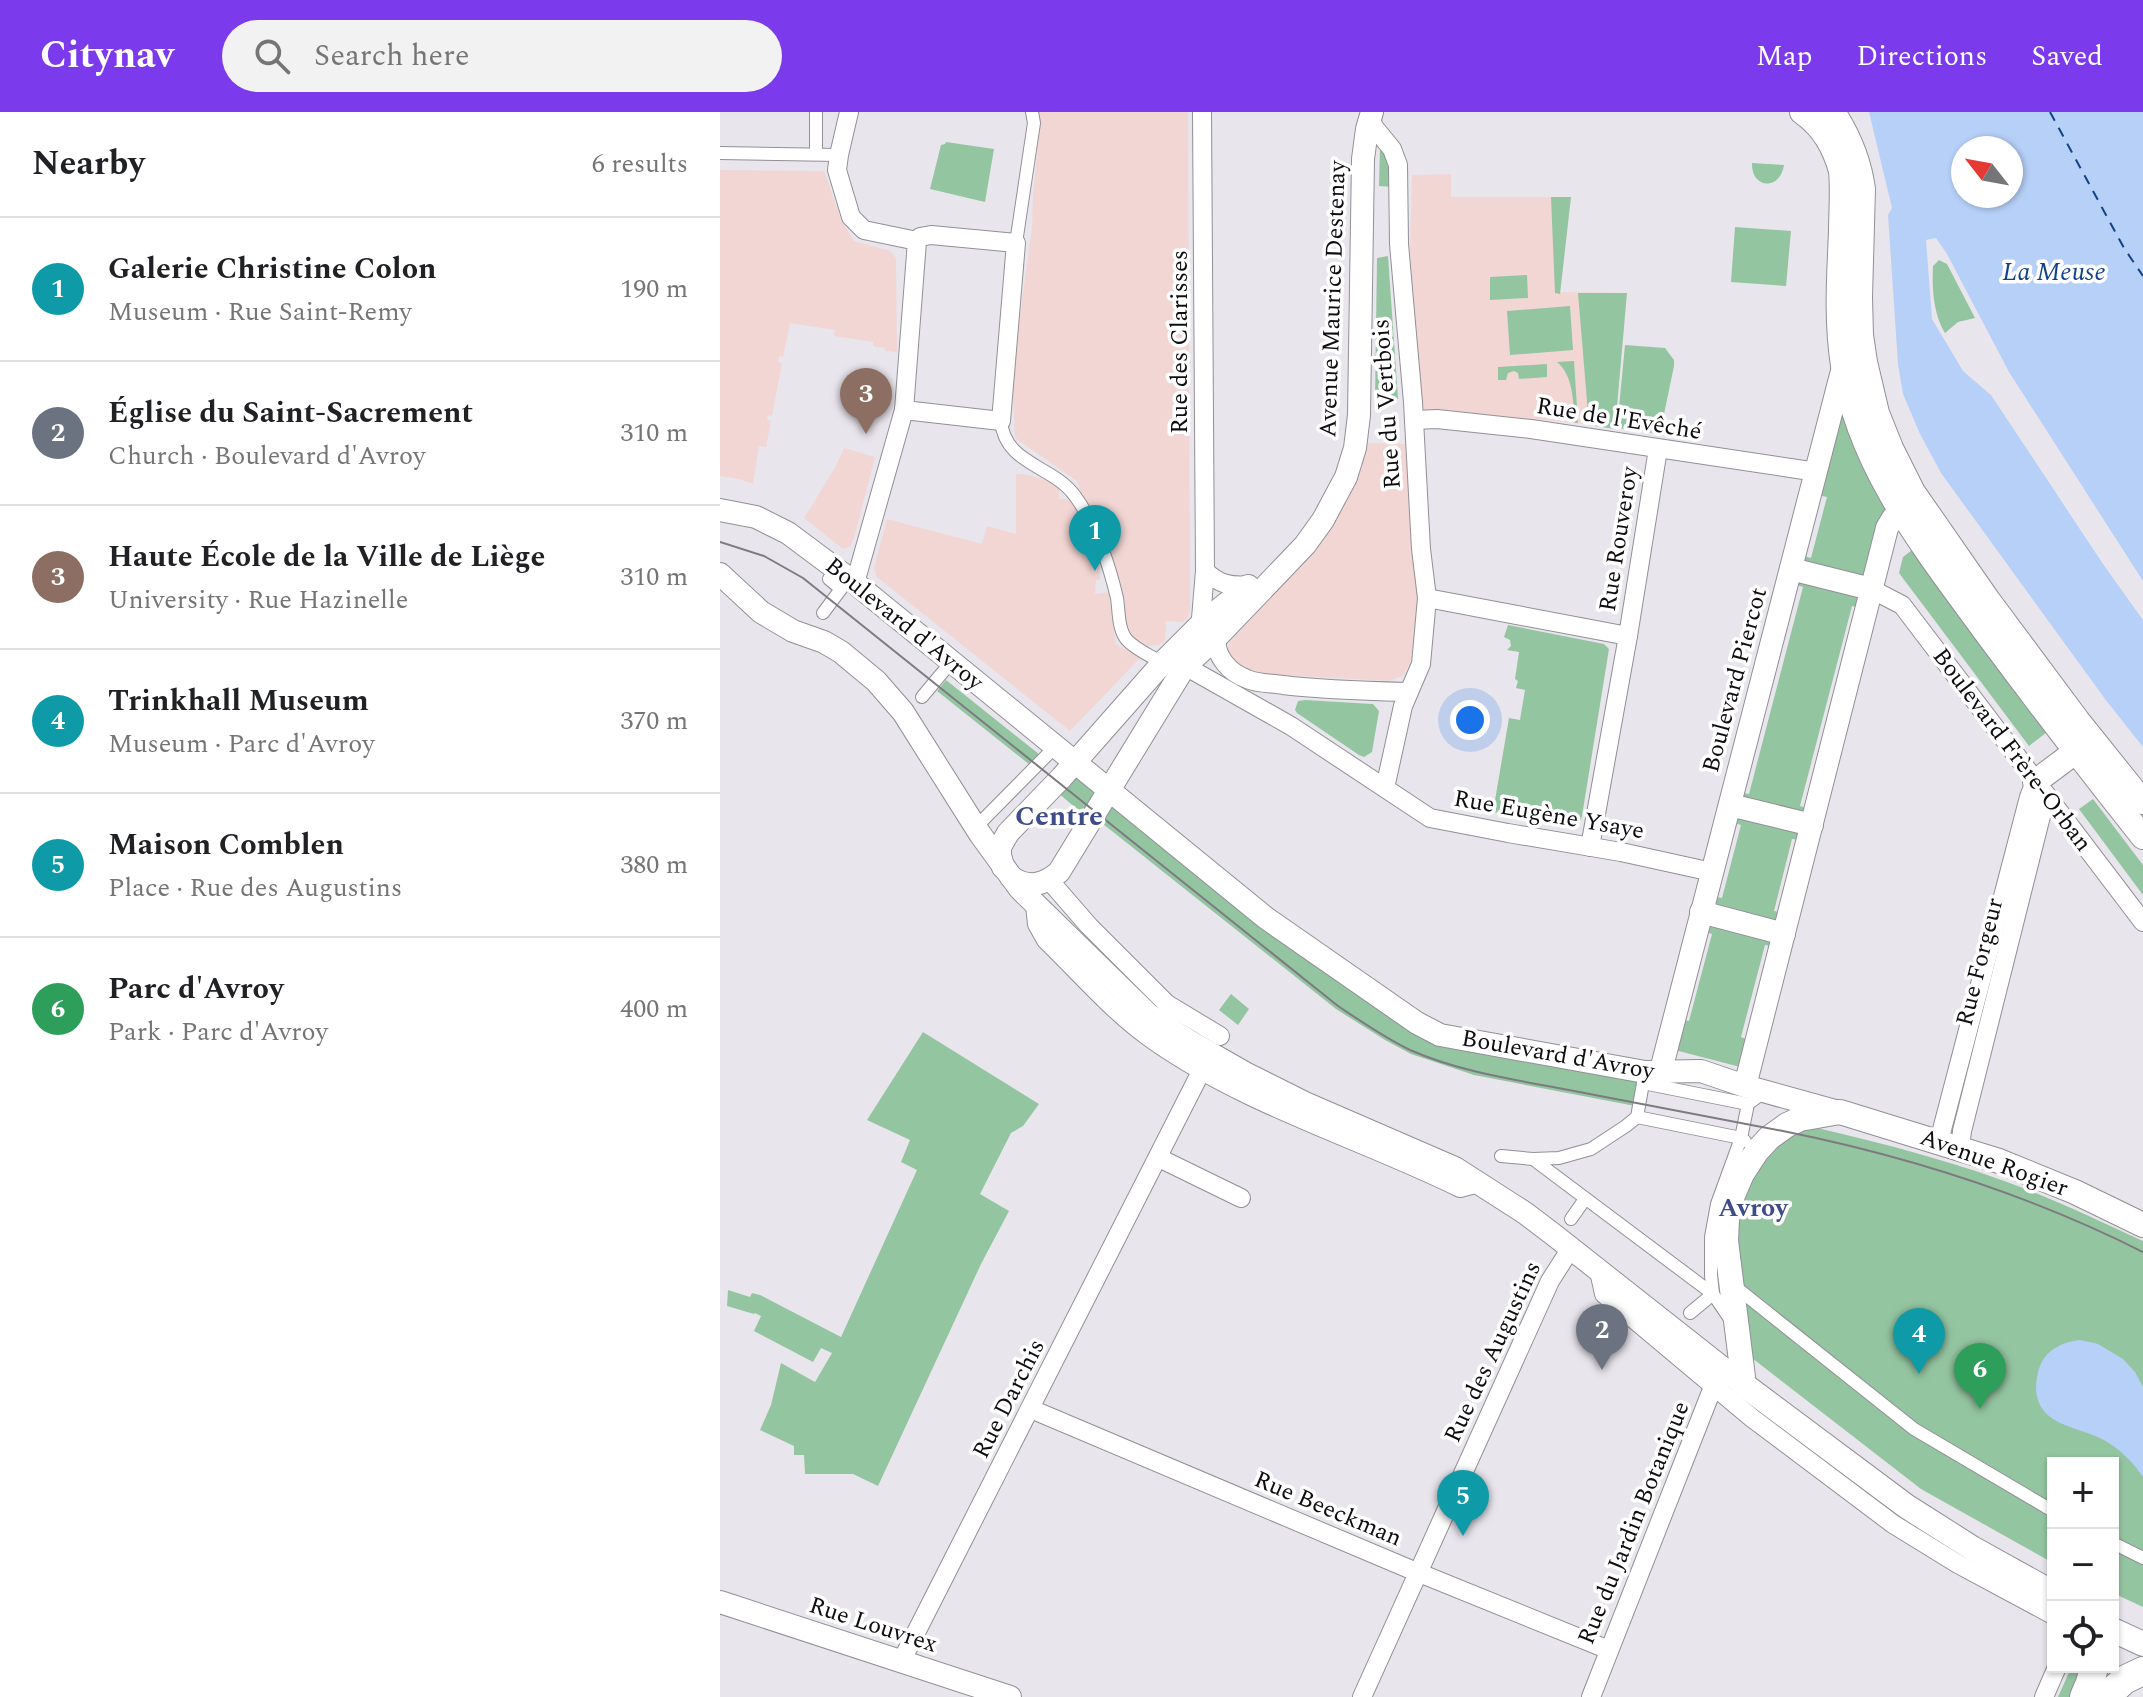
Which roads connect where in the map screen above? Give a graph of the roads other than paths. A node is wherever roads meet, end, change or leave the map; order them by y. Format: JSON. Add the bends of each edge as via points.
{"nodes":[{"id":1,"x":816,"y":112,"type":"edge"},
{"id":2,"x":849,"y":112,"type":"edge"},
{"id":3,"x":1032,"y":112,"type":"edge"},
{"id":4,"x":1202,"y":112,"type":"edge"},
{"id":5,"x":1802,"y":112,"type":"edge"},
{"id":6,"x":1833,"y":112,"type":"edge"},
{"id":7,"x":1367,"y":114,"type":"edge"},
{"id":8,"x":720,"y":153,"type":"edge"},
{"id":9,"x":816,"y":154,"type":"junction"},
{"id":10,"x":839,"y":155,"type":"junction"},
{"id":11,"x":917,"y":241,"type":"junction"},
{"id":12,"x":1016,"y":243,"type":"junction"},
{"id":13,"x":1843,"y":367,"type":"junction"},
{"id":14,"x":904,"y":410,"type":"junction"},
{"id":15,"x":1414,"y":420,"type":"junction"},
{"id":16,"x":1001,"y":421,"type":"junction"},
{"id":17,"x":1658,"y":449,"type":"junction"},
{"id":18,"x":1817,"y":472,"type":"junction"},
{"id":19,"x":1910,"y":506,"type":"junction"},
{"id":20,"x":720,"y":510,"type":"edge"},
{"id":21,"x":836,"y":569,"type":"junction"},
{"id":22,"x":1791,"y":569,"type":"junction"},
{"id":23,"x":1205,"y":571,"type":"junction"},
{"id":24,"x":720,"y":574,"type":"edge"},
{"id":25,"x":855,"y":583,"type":"junction"},
{"id":26,"x":1250,"y":585,"type":"junction"},
{"id":27,"x":1871,"y":589,"type":"junction"},
{"id":28,"x":1427,"y":598,"type":"junction"},
{"id":29,"x":823,"y":613,"type":"dead end"},
{"id":30,"x":1209,"y":630,"type":"junction"},
{"id":31,"x":1628,"y":636,"type":"junction"},
{"id":32,"x":952,"y":661,"type":"junction"},
{"id":33,"x":1174,"y":664,"type":"junction"},
{"id":34,"x":1305,"y":688,"type":"junction"},
{"id":35,"x":1407,"y":692,"type":"junction"},
{"id":36,"x":922,"y":697,"type":"dead end"},
{"id":37,"x":1291,"y":726,"type":"junction"},
{"id":38,"x":1056,"y":746,"type":"junction"},
{"id":39,"x":2080,"y":757,"type":"junction"},
{"id":40,"x":1075,"y":761,"type":"junction"},
{"id":41,"x":1027,"y":775,"type":"junction"},
{"id":42,"x":2040,"y":787,"type":"junction"},
{"id":43,"x":1109,"y":788,"type":"junction"},
{"id":44,"x":1385,"y":788,"type":"junction"},
{"id":45,"x":1048,"y":791,"type":"junction"},
{"id":46,"x":2143,"y":802,"type":"edge"},
{"id":47,"x":1730,"y":805,"type":"junction"},
{"id":48,"x":1812,"y":825,"type":"junction"},
{"id":49,"x":976,"y":827,"type":"junction"},
{"id":50,"x":2143,"y":837,"type":"edge"},
{"id":51,"x":1590,"y":847,"type":"junction"},
{"id":52,"x":1712,"y":872,"type":"junction"},
{"id":53,"x":1008,"y":874,"type":"junction"},
{"id":54,"x":1049,"y":880,"type":"junction"},
{"id":55,"x":1701,"y":912,"type":"junction"},
{"id":56,"x":2143,"y":922,"type":"edge"},
{"id":57,"x":1784,"y":934,"type":"junction"},
{"id":58,"x":1211,"y":1054,"type":"junction"},
{"id":59,"x":1660,"y":1078,"type":"junction"},
{"id":60,"x":1743,"y":1092,"type":"junction"},
{"id":61,"x":1840,"y":1112,"type":"junction"},
{"id":62,"x":1637,"y":1117,"type":"junction"},
{"id":63,"x":1749,"y":1144,"type":"junction"},
{"id":64,"x":1949,"y":1144,"type":"junction"},
{"id":65,"x":1501,"y":1156,"type":"dead end"},
{"id":66,"x":1159,"y":1158,"type":"junction"},
{"id":67,"x":1533,"y":1159,"type":"junction"},
{"id":68,"x":1241,"y":1198,"type":"dead end"},
{"id":69,"x":1585,"y":1199,"type":"junction"},
{"id":70,"x":1571,"y":1219,"type":"dead end"},
{"id":71,"x":2143,"y":1225,"type":"edge"},
{"id":72,"x":1571,"y":1248,"type":"junction"},
{"id":73,"x":1722,"y":1288,"type":"junction"},
{"id":74,"x":1690,"y":1313,"type":"dead end"},
{"id":75,"x":1719,"y":1378,"type":"junction"},
{"id":76,"x":1744,"y":1385,"type":"junction"},
{"id":77,"x":1031,"y":1409,"type":"junction"},
{"id":78,"x":1752,"y":1418,"type":"junction"},
{"id":79,"x":2047,"y":1507,"type":"edge"},
{"id":80,"x":2119,"y":1546,"type":"edge"},
{"id":81,"x":2143,"y":1558,"type":"edge"},
{"id":82,"x":1419,"y":1573,"type":"junction"},
{"id":83,"x":2047,"y":1590,"type":"edge"},
{"id":84,"x":720,"y":1602,"type":"edge"},
{"id":85,"x":2047,"y":1612,"type":"edge"},
{"id":86,"x":2119,"y":1633,"type":"edge"},
{"id":87,"x":2143,"y":1644,"type":"edge"},
{"id":88,"x":1609,"y":1650,"type":"junction"},
{"id":89,"x":901,"y":1662,"type":"junction"},
{"id":90,"x":2143,"y":1671,"type":"edge"},
{"id":91,"x":2054,"y":1673,"type":"edge"},
{"id":92,"x":2092,"y":1673,"type":"edge"},
{"id":93,"x":1010,"y":1697,"type":"edge"},
{"id":94,"x":1362,"y":1697,"type":"edge"},
{"id":95,"x":1591,"y":1697,"type":"edge"},
{"id":96,"x":2044,"y":1697,"type":"edge"},
{"id":97,"x":2084,"y":1697,"type":"edge"},
{"id":98,"x":2106,"y":1697,"type":"edge"}],
"edges":[{"from":1,"to":9,"type":"street"},
{"from":2,"to":10,"type":"street"},
{"from":3,"to":12,"type":"street"},
{"from":4,"to":23,"type":"street","name":"Rue des Clarisses"},
{"from":5,"to":13,"type":"main road","via":[[1825,134],[1841,171],[1838,316]]},
{"from":6,"to":19,"type":"main road","via":[[1861,172],[1860,322],[1868,375],[1883,429],[1905,477]]},
{"from":7,"to":15,"type":"street","name":"Rue du Vertbois","via":[[1398,165]]},
{"from":7,"to":26,"type":"street","name":"Avenue Maurice Destenay","via":[[1355,162],[1352,399],[1345,445],[1317,511]]},
{"from":7,"to":30,"type":"street","name":"Avenue Maurice Destenay","via":[[1359,415],[1350,464],[1312,535]]},
{"from":8,"to":9,"type":"street"},
{"from":9,"to":10,"type":"street"},
{"from":10,"to":11,"type":"street","via":[[837,170],[851,217],[864,230]]},
{"from":11,"to":12,"type":"street","via":[[931,235]]},
{"from":11,"to":14,"type":"street"},
{"from":12,"to":16,"type":"street"},
{"from":13,"to":18,"type":"street","name":"Boulevard Piercot"},
{"from":13,"to":19,"type":"main road","via":[[1865,442],[1886,487]]},
{"from":14,"to":16,"type":"street"},
{"from":14,"to":25,"type":"street"},
{"from":15,"to":17,"type":"street","name":"Rue de l'Evêché","via":[[1531,429]]},
{"from":15,"to":28,"type":"street","name":"Rue du Vertbois"},
{"from":16,"to":33,"type":"street","via":[[1008,445],[1076,497],[1107,563],[1128,641]]},
{"from":17,"to":18,"type":"street","name":"Rue de l'Evêché"},
{"from":17,"to":31,"type":"street","name":"Rue Rouveroy"},
{"from":18,"to":22,"type":"street","name":"Boulevard Piercot"},
{"from":19,"to":27,"type":"street","via":[[1887,528]]},
{"from":19,"to":39,"type":"main road","name":"Boulevard Frère-Orban","via":[[1981,625]]},
{"from":19,"to":46,"type":"main road"},
{"from":20,"to":21,"type":"street","name":"Boulevard d'Avroy","via":[[756,517],[788,533]]},
{"from":21,"to":25,"type":"street","name":"Boulevard d'Avroy"},
{"from":21,"to":29,"type":"street","via":[[829,579],[841,589]]},
{"from":22,"to":27,"type":"street","name":"Boulevard Piercot"},
{"from":22,"to":47,"type":"street","name":"Boulevard Piercot"},
{"from":23,"to":26,"type":"street","via":[[1220,583]]},
{"from":23,"to":30,"type":"street","name":"Rue des Clarisses"},
{"from":24,"to":49,"type":"street","via":[[771,619],[859,658],[903,712]]},
{"from":25,"to":32,"type":"street","name":"Boulevard d'Avroy"},
{"from":26,"to":30,"type":"street","name":"Avenue Maurice Destenay"},
{"from":27,"to":42,"type":"street","name":"Boulevard Frère-Orban","via":[[1902,605]]},
{"from":27,"to":48,"type":"street"},
{"from":28,"to":31,"type":"street"},
{"from":28,"to":35,"type":"street","name":"Rue du Vertbois","via":[[1421,664]]},
{"from":30,"to":33,"type":"street","name":"Avenue Maurice Destenay"},
{"from":30,"to":34,"type":"street","via":[[1222,659],[1239,676]]},
{"from":31,"to":51,"type":"street","name":"Rue Rouveroy"},
{"from":32,"to":36,"type":"street"},
{"from":32,"to":38,"type":"street","name":"Boulevard d'Avroy"},
{"from":33,"to":37,"type":"street","name":"Rue Eugène Ysaye"},
{"from":33,"to":40,"type":"street","name":"Avenue Maurice Destenay"},
{"from":33,"to":43,"type":"street","name":"Avenue Maurice Destenay"},
{"from":34,"to":35,"type":"street"},
{"from":34,"to":37,"type":"street","via":[[1288,697],[1285,710]]},
{"from":35,"to":44,"type":"street","name":"Rue du Vertbois"},
{"from":37,"to":44,"type":"street","name":"Rue Eugène Ysaye"},
{"from":38,"to":40,"type":"street","name":"Boulevard d'Avroy"},
{"from":38,"to":41,"type":"street"},
{"from":39,"to":42,"type":"main road"},
{"from":39,"to":50,"type":"main road","name":"Boulevard Frère-Orban"},
{"from":40,"to":43,"type":"street","name":"Boulevard d'Avroy"},
{"from":40,"to":45,"type":"street"},
{"from":41,"to":45,"type":"street"},
{"from":41,"to":49,"type":"street"},
{"from":42,"to":56,"type":"street","name":"Boulevard Frère-Orban"},
{"from":42,"to":64,"type":"street","name":"Rue Forgeur","via":[[2032,787],[2031,822]]},
{"from":43,"to":54,"type":"street","via":[[1059,872]]},
{"from":43,"to":59,"type":"street","name":"Boulevard d'Avroy","via":[[1266,918],[1417,1023],[1440,1035]]},
{"from":44,"to":51,"type":"street","name":"Rue Eugène Ysaye","via":[[1430,818]]},
{"from":45,"to":53,"type":"street","via":[[1003,840],[1000,855]]},
{"from":47,"to":48,"type":"street","name":"Boulevard Piercot"},
{"from":47,"to":52,"type":"street","name":"Boulevard Piercot"},
{"from":48,"to":57,"type":"street"},
{"from":49,"to":53,"type":"street"},
{"from":51,"to":52,"type":"street","name":"Rue Eugène Ysaye"},
{"from":52,"to":55,"type":"street","name":"Boulevard Piercot"},
{"from":53,"to":54,"type":"street","via":[[1024,884]]},
{"from":53,"to":58,"type":"street","via":[[1149,1015]]},
{"from":54,"to":58,"type":"street"},
{"from":55,"to":57,"type":"street"},
{"from":55,"to":59,"type":"street","name":"Boulevard Piercot"},
{"from":57,"to":60,"type":"street"},
{"from":58,"to":66,"type":"street","name":"Rue Darchis"},
{"from":58,"to":72,"type":"street","via":[[1305,1103],[1443,1162]]},
{"from":59,"to":60,"type":"street","name":"Boulevard d'Avroy","via":[[1701,1071]]},
{"from":59,"to":62,"type":"street"},
{"from":60,"to":61,"type":"street","name":"Boulevard d'Avroy"},
{"from":60,"to":63,"type":"street"},
{"from":61,"to":63,"type":"main road","via":[[1800,1119]]},
{"from":61,"to":64,"type":"main road","name":"Avenue Rogier"},
{"from":62,"to":63,"type":"street"},
{"from":62,"to":67,"type":"street","via":[[1591,1149]]},
{"from":63,"to":73,"type":"main road","via":[[1727,1219]]},
{"from":64,"to":71,"type":"main road","name":"Avenue Rogier","via":[[2075,1192]]},
{"from":65,"to":67,"type":"street"},
{"from":66,"to":68,"type":"street"},
{"from":66,"to":77,"type":"street","name":"Rue Darchis"},
{"from":67,"to":69,"type":"street"},
{"from":69,"to":70,"type":"street"},
{"from":69,"to":73,"type":"street"},
{"from":72,"to":75,"type":"street"},
{"from":72,"to":82,"type":"street","name":"Rue des Augustins","via":[[1550,1281]]},
{"from":73,"to":74,"type":"street"},
{"from":73,"to":76,"type":"main road","via":[[1736,1328]]},
{"from":73,"to":79,"type":"street","via":[[1914,1429]]},
{"from":75,"to":76,"type":"street"},
{"from":75,"to":78,"type":"street"},
{"from":75,"to":88,"type":"street","name":"Rue du Jardin Botanique"},
{"from":76,"to":78,"type":"street"},
{"from":76,"to":83,"type":"main road","via":[[1906,1506]]},
{"from":77,"to":82,"type":"street","name":"Rue Beeckman"},
{"from":77,"to":89,"type":"street","name":"Rue Darchis"},
{"from":78,"to":85,"type":"street","via":[[1893,1524]]},
{"from":80,"to":81,"type":"street"},
{"from":82,"to":88,"type":"street","name":"Rue Beeckman"},
{"from":82,"to":94,"type":"street","name":"Rue des Augustins"},
{"from":84,"to":89,"type":"street","name":"Rue Louvrex"},
{"from":86,"to":87,"type":"main road"},
{"from":88,"to":95,"type":"street","name":"Rue du Jardin Botanique"},
{"from":89,"to":93,"type":"street","name":"Rue Louvrex"},
{"from":90,"to":98,"type":"highway"},
{"from":91,"to":96,"type":"street"},
{"from":92,"to":97,"type":"highway"}]}
